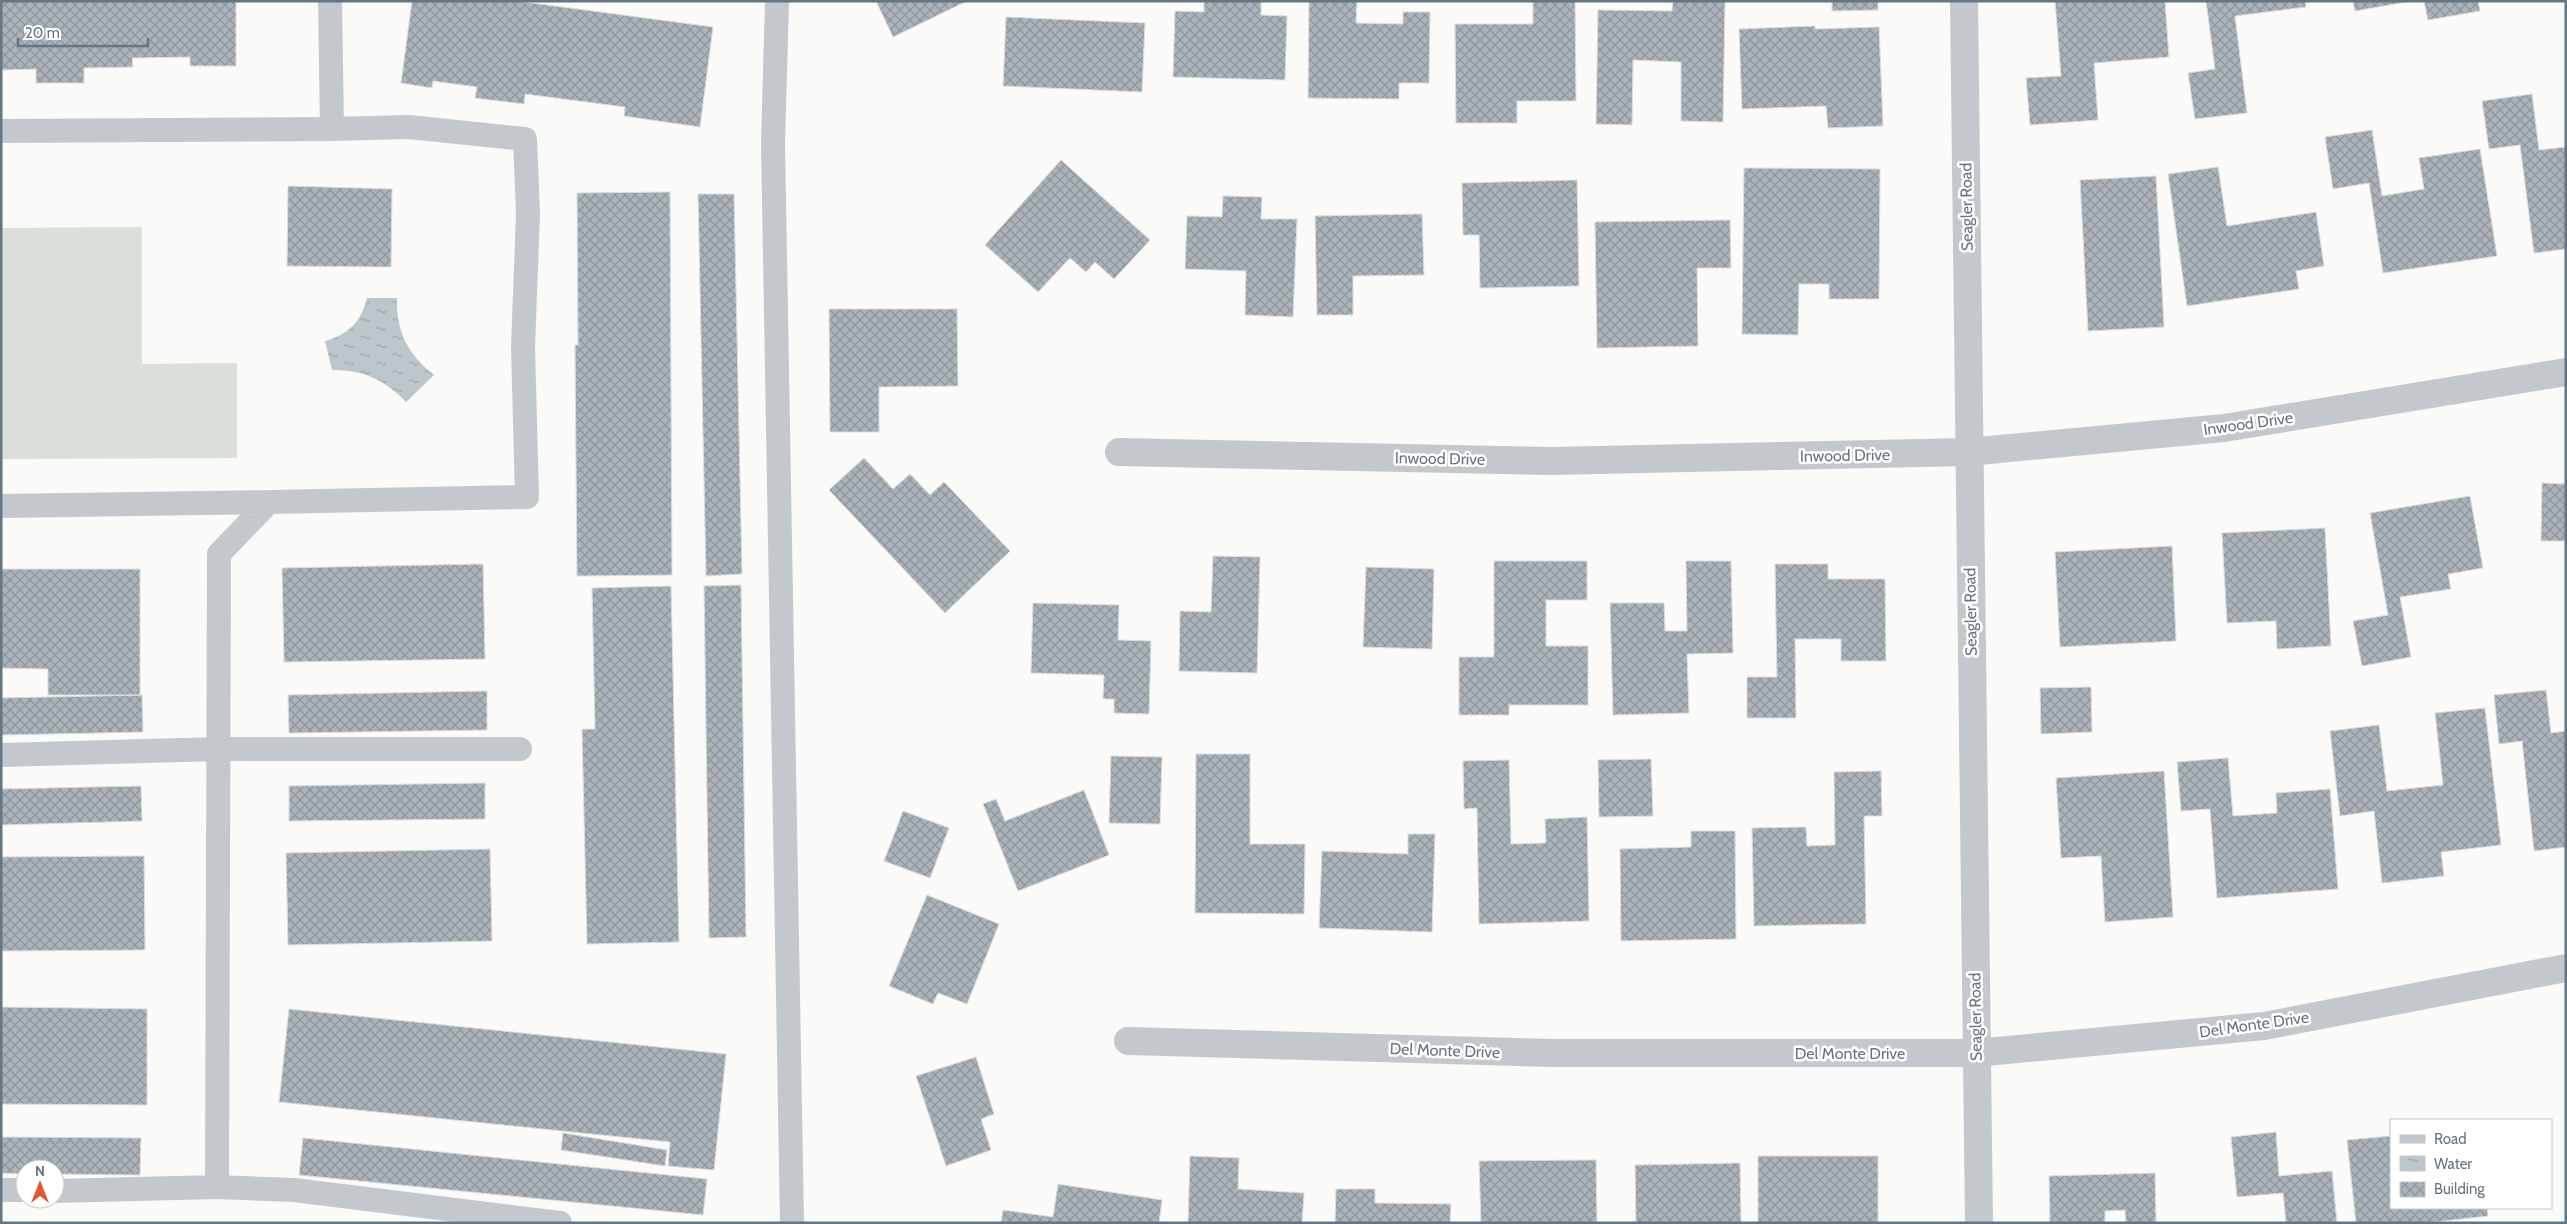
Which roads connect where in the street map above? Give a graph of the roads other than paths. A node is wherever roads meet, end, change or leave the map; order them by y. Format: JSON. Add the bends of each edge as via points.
{"nodes":[{"id":1,"x":330,"y":1,"type":"edge"},
{"id":2,"x":777,"y":1,"type":"edge"},
{"id":3,"x":1964,"y":1,"type":"edge"},
{"id":4,"x":332,"y":129,"type":"junction"},
{"id":5,"x":1,"y":131,"type":"edge"},
{"id":6,"x":2566,"y":372,"type":"edge"},
{"id":7,"x":1119,"y":452,"type":"dead end"},
{"id":8,"x":1968,"y":452,"type":"junction"},
{"id":9,"x":269,"y":502,"type":"junction"},
{"id":10,"x":1,"y":506,"type":"edge"},
{"id":11,"x":218,"y":749,"type":"junction"},
{"id":12,"x":520,"y":749,"type":"dead end"},
{"id":13,"x":1,"y":755,"type":"edge"},
{"id":14,"x":2566,"y":968,"type":"edge"},
{"id":15,"x":1128,"y":1041,"type":"dead end"},
{"id":16,"x":1975,"y":1053,"type":"junction"},
{"id":17,"x":217,"y":1187,"type":"junction"},
{"id":18,"x":1,"y":1190,"type":"edge"},
{"id":19,"x":15,"y":1190,"type":"edge"},
{"id":20,"x":65,"y":1190,"type":"edge"},
{"id":21,"x":560,"y":1223,"type":"edge"},
{"id":22,"x":792,"y":1223,"type":"edge"},
{"id":23,"x":1979,"y":1223,"type":"edge"}],
"edges":[{"from":1,"to":4,"type":"lane"},
{"from":2,"to":22,"type":"lane","via":[[773,143]]},
{"from":3,"to":8,"type":"street","name":"Seagler Road"},
{"from":4,"to":5,"type":"lane"},
{"from":4,"to":9,"type":"lane","via":[[409,127],[525,139],[528,214],[522,347],[527,497]]},
{"from":6,"to":8,"type":"street","name":"Inwood Drive","via":[[2224,428]]},
{"from":7,"to":8,"type":"street","name":"Inwood Drive","via":[[1552,461]]},
{"from":8,"to":16,"type":"street","name":"Seagler Road"},
{"from":9,"to":10,"type":"lane"},
{"from":9,"to":11,"type":"lane","via":[[219,554]]},
{"from":11,"to":12,"type":"lane"},
{"from":11,"to":13,"type":"lane"},
{"from":11,"to":17,"type":"lane"},
{"from":14,"to":16,"type":"street","name":"Del Monte Drive","via":[[2264,1026]]},
{"from":15,"to":16,"type":"street","name":"Del Monte Drive","via":[[1552,1053]]},
{"from":16,"to":23,"type":"street","name":"Seagler Road"},
{"from":17,"to":20,"type":"lane"},
{"from":17,"to":21,"type":"lane","via":[[294,1190]]},
{"from":18,"to":19,"type":"lane"}]}
